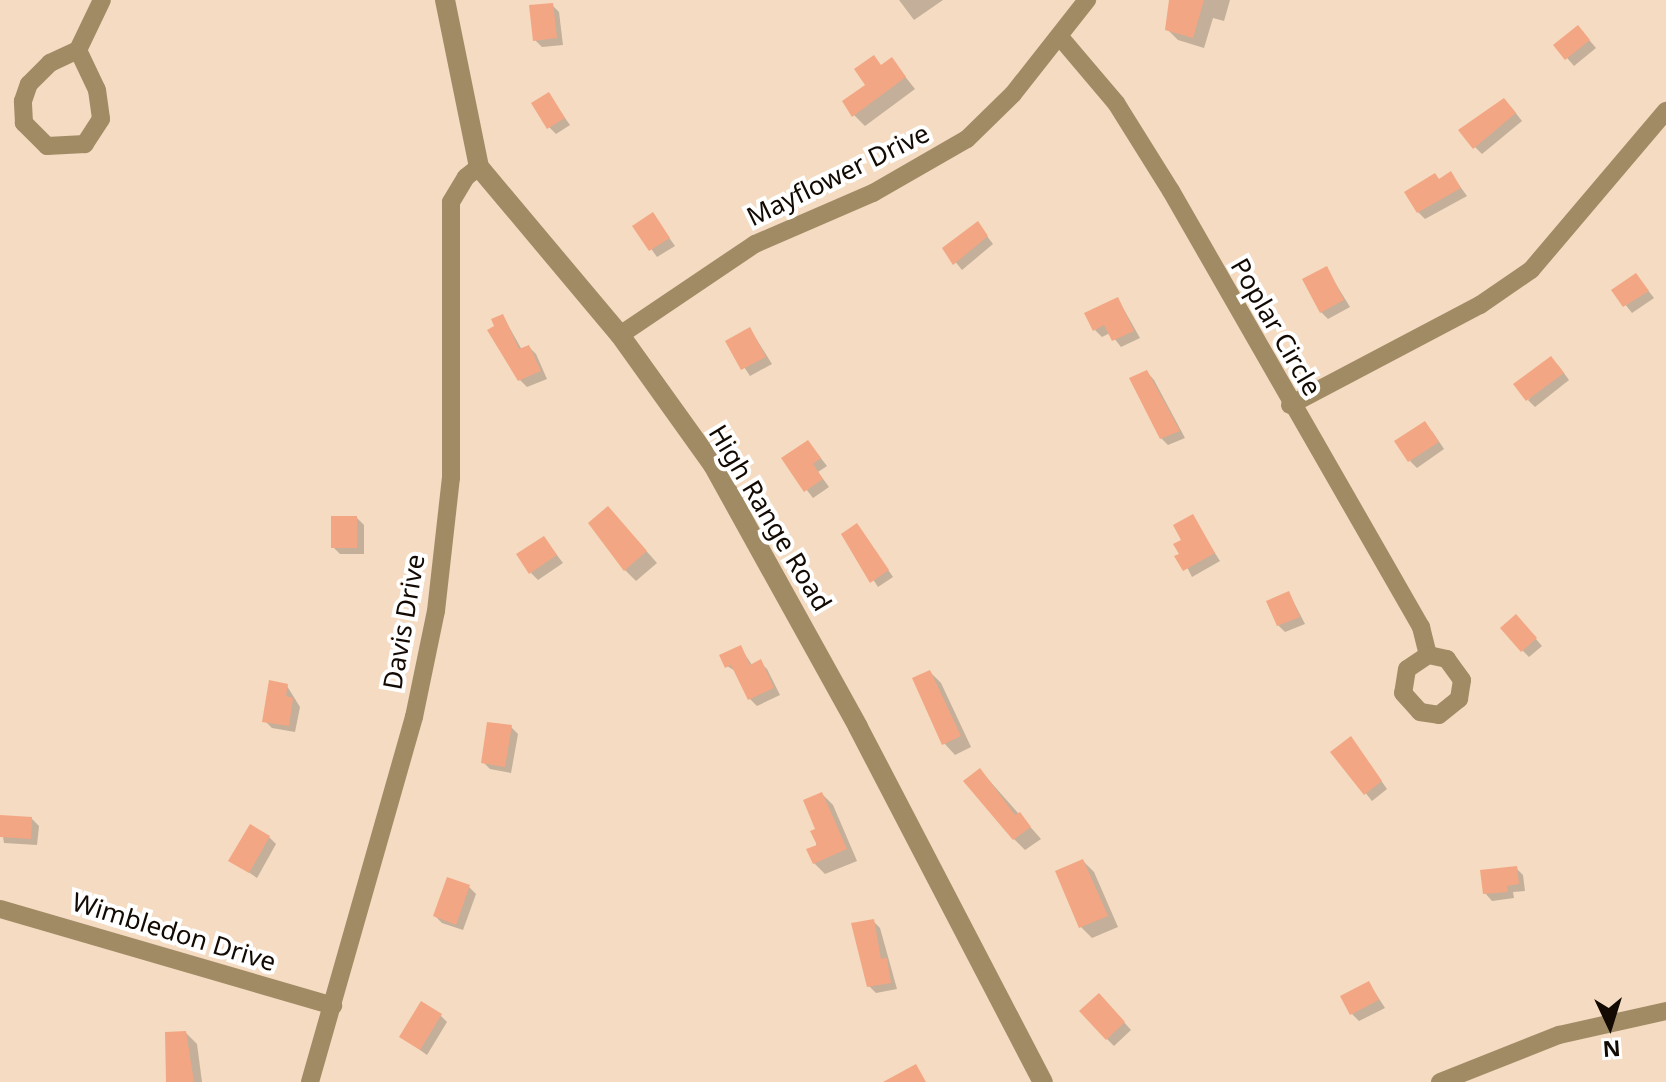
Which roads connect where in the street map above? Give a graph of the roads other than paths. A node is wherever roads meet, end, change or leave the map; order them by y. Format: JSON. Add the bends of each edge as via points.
{"nodes":[{"id":1,"x":102,"y":0,"type":"edge"},
{"id":2,"x":445,"y":0,"type":"edge"},
{"id":3,"x":1087,"y":0,"type":"edge"},
{"id":4,"x":1060,"y":37,"type":"junction"},
{"id":5,"x":78,"y":50,"type":"junction"},
{"id":6,"x":1666,"y":111,"type":"edge"},
{"id":7,"x":479,"y":167,"type":"junction"},
{"id":8,"x":620,"y":335,"type":"junction"},
{"id":9,"x":1290,"y":405,"type":"junction"},
{"id":10,"x":1428,"y":655,"type":"dead end"},
{"id":11,"x":0,"y":909,"type":"edge"},
{"id":12,"x":333,"y":1006,"type":"junction"},
{"id":13,"x":1666,"y":1011,"type":"edge"},
{"id":14,"x":310,"y":1082,"type":"edge"},
{"id":15,"x":1043,"y":1082,"type":"edge"},
{"id":16,"x":1440,"y":1082,"type":"edge"}],
"edges":[{"from":1,"to":5,"type":"street"},
{"from":2,"to":7,"type":"street","name":"High Range Road"},
{"from":3,"to":4,"type":"street","name":"Mayflower Drive"},
{"from":4,"to":8,"type":"street","name":"Mayflower Drive","via":[[967,139],[873,193],[755,244]]},
{"from":4,"to":9,"type":"street","name":"Poplar Circle","via":[[1116,103]]},
{"from":5,"to":5,"type":"street","via":[[50,63],[29,84],[23,101],[24,123],[47,146],[85,144],[101,119],[97,90]]},
{"from":6,"to":9,"type":"street","via":[[1531,270],[1480,305]]},
{"from":7,"to":8,"type":"street","name":"High Range Road"},
{"from":7,"to":12,"type":"street","name":"Davis Drive","via":[[451,202],[451,478],[436,611],[414,717]]},
{"from":8,"to":15,"type":"street","name":"High Range Road","via":[[735,502]]},
{"from":9,"to":10,"type":"street","name":"Poplar Circle","via":[[1421,627]]},
{"from":11,"to":12,"type":"street","name":"Wimbledon Drive"},
{"from":12,"to":14,"type":"street","name":"Davis Drive"},
{"from":13,"to":16,"type":"street","via":[[1559,1035]]}]}
